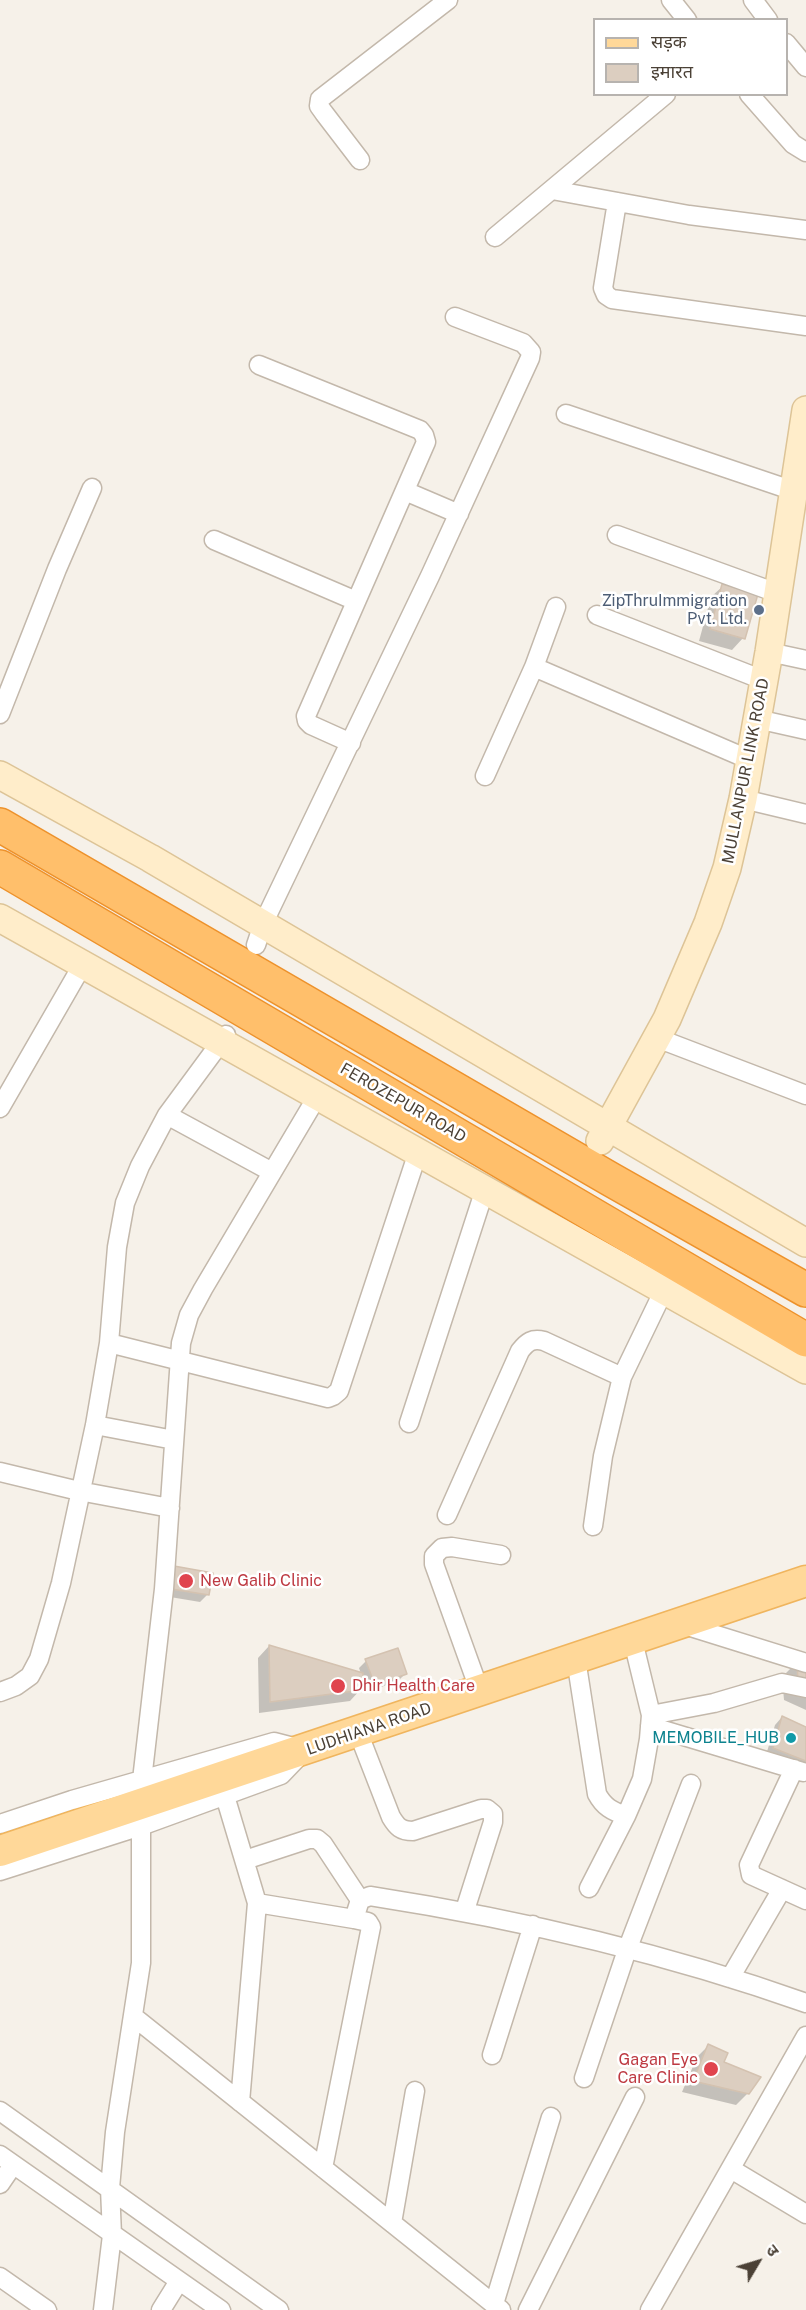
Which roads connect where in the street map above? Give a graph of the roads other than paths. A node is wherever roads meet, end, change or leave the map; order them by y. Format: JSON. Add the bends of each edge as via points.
{"nodes":[{"id":1,"x":448,"y":0,"type":"edge"},
{"id":2,"x":671,"y":0,"type":"edge"},
{"id":3,"x":753,"y":0,"type":"edge"},
{"id":4,"x":685,"y":18,"type":"edge"},
{"id":5,"x":766,"y":18,"type":"edge"},
{"id":6,"x":788,"y":45,"type":"edge"},
{"id":7,"x":806,"y":67,"type":"edge"},
{"id":8,"x":664,"y":96,"type":"edge"},
{"id":9,"x":751,"y":96,"type":"edge"},
{"id":10,"x":806,"y":152,"type":"edge"},
{"id":11,"x":360,"y":160,"type":"dead end"},
{"id":12,"x":552,"y":190,"type":"junction"},
{"id":13,"x":617,"y":202,"type":"junction"},
{"id":14,"x":806,"y":230,"type":"edge"},
{"id":15,"x":495,"y":237,"type":"dead end"},
{"id":16,"x":455,"y":317,"type":"dead end"},
{"id":17,"x":806,"y":326,"type":"edge"},
{"id":18,"x":259,"y":365,"type":"dead end"},
{"id":19,"x":806,"y":410,"type":"edge"},
{"id":20,"x":566,"y":414,"type":"dead end"},
{"id":21,"x":92,"y":488,"type":"dead end"},
{"id":22,"x":405,"y":490,"type":"junction"},
{"id":23,"x":794,"y":491,"type":"junction"},
{"id":24,"x":459,"y":514,"type":"junction"},
{"id":25,"x":617,"y":535,"type":"dead end"},
{"id":26,"x":214,"y":540,"type":"dead end"},
{"id":27,"x":777,"y":593,"type":"junction"},
{"id":28,"x":356,"y":601,"type":"junction"},
{"id":29,"x":556,"y":607,"type":"dead end"},
{"id":30,"x":597,"y":615,"type":"dead end"},
{"id":31,"x":769,"y":652,"type":"junction"},
{"id":32,"x":806,"y":660,"type":"edge"},
{"id":33,"x":534,"y":667,"type":"junction"},
{"id":34,"x":763,"y":680,"type":"junction"},
{"id":35,"x":0,"y":714,"type":"edge"},
{"id":36,"x":757,"y":718,"type":"junction"},
{"id":37,"x":806,"y":730,"type":"edge"},
{"id":38,"x":351,"y":743,"type":"junction"},
{"id":39,"x":750,"y":760,"type":"junction"},
{"id":40,"x":0,"y":775,"type":"edge"},
{"id":41,"x":485,"y":776,"type":"dead end"},
{"id":42,"x":743,"y":799,"type":"junction"},
{"id":43,"x":806,"y":814,"type":"edge"},
{"id":44,"x":0,"y":825,"type":"edge"},
{"id":45,"x":0,"y":867,"type":"edge"},
{"id":46,"x":0,"y":918,"type":"edge"},
{"id":47,"x":259,"y":935,"type":"junction"},
{"id":48,"x":83,"y":964,"type":"junction"},
{"id":49,"x":224,"y":1037,"type":"junction"},
{"id":50,"x":657,"y":1038,"type":"junction"},
{"id":51,"x":318,"y":1095,"type":"junction"},
{"id":52,"x":806,"y":1095,"type":"edge"},
{"id":53,"x":0,"y":1108,"type":"edge"},
{"id":54,"x":168,"y":1115,"type":"junction"},
{"id":55,"x":604,"y":1134,"type":"junction"},
{"id":56,"x":418,"y":1152,"type":"junction"},
{"id":57,"x":272,"y":1172,"type":"junction"},
{"id":58,"x":485,"y":1189,"type":"junction"},
{"id":59,"x":806,"y":1241,"type":"edge"},
{"id":60,"x":664,"y":1290,"type":"junction"},
{"id":61,"x":806,"y":1290,"type":"edge"},
{"id":62,"x":806,"y":1340,"type":"edge"},
{"id":63,"x":109,"y":1343,"type":"junction"},
{"id":64,"x":180,"y":1360,"type":"junction"},
{"id":65,"x":806,"y":1370,"type":"edge"},
{"id":66,"x":622,"y":1377,"type":"junction"},
{"id":67,"x":409,"y":1423,"type":"dead end"},
{"id":68,"x":96,"y":1425,"type":"junction"},
{"id":69,"x":174,"y":1440,"type":"junction"},
{"id":70,"x":0,"y":1472,"type":"edge"},
{"id":71,"x":79,"y":1491,"type":"junction"},
{"id":72,"x":170,"y":1508,"type":"junction"},
{"id":73,"x":447,"y":1515,"type":"dead end"},
{"id":74,"x":593,"y":1526,"type":"dead end"},
{"id":75,"x":501,"y":1555,"type":"dead end"},
{"id":76,"x":806,"y":1581,"type":"edge"},
{"id":77,"x":681,"y":1624,"type":"junction"},
{"id":78,"x":633,"y":1641,"type":"junction"},
{"id":79,"x":576,"y":1659,"type":"junction"},
{"id":80,"x":806,"y":1663,"type":"edge"},
{"id":81,"x":806,"y":1688,"type":"edge"},
{"id":82,"x":0,"y":1692,"type":"edge"},
{"id":83,"x":480,"y":1692,"type":"junction"},
{"id":84,"x":651,"y":1720,"type":"junction"},
{"id":85,"x":358,"y":1732,"type":"junction"},
{"id":86,"x":305,"y":1750,"type":"junction"},
{"id":87,"x":800,"y":1771,"type":"edge"},
{"id":88,"x":142,"y":1780,"type":"junction"},
{"id":89,"x":690,"y":1784,"type":"dead end"},
{"id":90,"x":225,"y":1796,"type":"junction"},
{"id":91,"x":626,"y":1816,"type":"junction"},
{"id":92,"x":0,"y":1824,"type":"edge"},
{"id":93,"x":141,"y":1827,"type":"junction"},
{"id":94,"x":0,"y":1851,"type":"edge"},
{"id":95,"x":245,"y":1860,"type":"junction"},
{"id":96,"x":0,"y":1871,"type":"edge"},
{"id":97,"x":589,"y":1888,"type":"dead end"},
{"id":98,"x":782,"y":1889,"type":"junction"},
{"id":99,"x":360,"y":1900,"type":"junction"},
{"id":100,"x":806,"y":1900,"type":"edge"},
{"id":101,"x":256,"y":1903,"type":"junction"},
{"id":102,"x":465,"y":1910,"type":"junction"},
{"id":103,"x":354,"y":1919,"type":"junction"},
{"id":104,"x":533,"y":1925,"type":"junction"},
{"id":105,"x":627,"y":1950,"type":"junction"},
{"id":106,"x":730,"y":1978,"type":"junction"},
{"id":107,"x":806,"y":2003,"type":"edge"},
{"id":108,"x":134,"y":2017,"type":"junction"},
{"id":109,"x":806,"y":2036,"type":"edge"},
{"id":110,"x":492,"y":2055,"type":"dead end"},
{"id":111,"x":801,"y":2056,"type":"edge"},
{"id":112,"x":584,"y":2078,"type":"dead end"},
{"id":113,"x":415,"y":2091,"type":"dead end"},
{"id":114,"x":635,"y":2097,"type":"dead end"},
{"id":115,"x":240,"y":2102,"type":"junction"},
{"id":116,"x":0,"y":2111,"type":"edge"},
{"id":117,"x":551,"y":2117,"type":"dead end"},
{"id":118,"x":7,"y":2160,"type":"edge"},
{"id":119,"x":323,"y":2168,"type":"junction"},
{"id":120,"x":731,"y":2169,"type":"junction"},
{"id":121,"x":0,"y":2184,"type":"edge"},
{"id":122,"x":110,"y":2188,"type":"junction"},
{"id":123,"x":806,"y":2214,"type":"edge"},
{"id":124,"x":392,"y":2223,"type":"junction"},
{"id":125,"x":112,"y":2235,"type":"junction"},
{"id":126,"x":0,"y":2277,"type":"edge"},
{"id":127,"x":178,"y":2281,"type":"junction"},
{"id":128,"x":497,"y":2307,"type":"edge"},
{"id":129,"x":218,"y":2309,"type":"edge"},
{"id":130,"x":47,"y":2310,"type":"edge"},
{"id":131,"x":103,"y":2310,"type":"edge"},
{"id":132,"x":161,"y":2310,"type":"edge"},
{"id":133,"x":279,"y":2310,"type":"edge"},
{"id":134,"x":528,"y":2310,"type":"edge"},
{"id":135,"x":650,"y":2310,"type":"edge"}],
"edges":[{"from":1,"to":11,"type":"street","via":[[320,99],[319,106]]},
{"from":2,"to":4,"type":"street"},
{"from":3,"to":5,"type":"street"},
{"from":6,"to":7,"type":"street"},
{"from":8,"to":12,"type":"street"},
{"from":9,"to":10,"type":"street","via":[[793,144]]},
{"from":12,"to":13,"type":"street"},
{"from":12,"to":15,"type":"street"},
{"from":13,"to":14,"type":"street"},
{"from":13,"to":17,"type":"street","via":[[603,288],[612,299]]},
{"from":16,"to":24,"type":"street","via":[[523,343],[531,352]]},
{"from":18,"to":22,"type":"street","via":[[420,430],[426,442]]},
{"from":19,"to":23,"type":"main road","name":"MULLANPUR LINK ROAD"},
{"from":20,"to":23,"type":"street"},
{"from":21,"to":35,"type":"street"},
{"from":22,"to":24,"type":"street"},
{"from":22,"to":28,"type":"street"},
{"from":23,"to":27,"type":"main road","name":"MULLANPUR LINK ROAD"},
{"from":24,"to":38,"type":"street"},
{"from":25,"to":27,"type":"street"},
{"from":26,"to":28,"type":"street"},
{"from":27,"to":31,"type":"main road","name":"MULLANPUR LINK ROAD"},
{"from":28,"to":38,"type":"street","via":[[306,716],[311,725]]},
{"from":29,"to":33,"type":"street"},
{"from":30,"to":34,"type":"street"},
{"from":31,"to":32,"type":"street"},
{"from":31,"to":34,"type":"main road","name":"MULLANPUR LINK ROAD"},
{"from":33,"to":39,"type":"street"},
{"from":33,"to":41,"type":"street"},
{"from":34,"to":36,"type":"main road","name":"MULLANPUR LINK ROAD"},
{"from":36,"to":37,"type":"street"},
{"from":36,"to":39,"type":"main road","name":"MULLANPUR LINK ROAD"},
{"from":38,"to":47,"type":"street"},
{"from":39,"to":42,"type":"main road","name":"MULLANPUR LINK ROAD"},
{"from":40,"to":47,"type":"main road","via":[[123,843]]},
{"from":42,"to":43,"type":"street"},
{"from":42,"to":50,"type":"main road","name":"MULLANPUR LINK ROAD","via":[[728,868]]},
{"from":44,"to":61,"type":"highway"},
{"from":45,"to":62,"type":"highway","name":"FEROZEPUR ROAD"},
{"from":46,"to":48,"type":"main road"},
{"from":47,"to":55,"type":"main road"},
{"from":48,"to":49,"type":"main road"},
{"from":48,"to":53,"type":"street"},
{"from":49,"to":51,"type":"main road"},
{"from":49,"to":54,"type":"street"},
{"from":50,"to":52,"type":"street"},
{"from":50,"to":55,"type":"main road","name":"MULLANPUR LINK ROAD"},
{"from":51,"to":56,"type":"main road"},
{"from":51,"to":57,"type":"street"},
{"from":54,"to":57,"type":"street"},
{"from":54,"to":63,"type":"street","via":[[140,1166],[126,1203],[117,1247]]},
{"from":55,"to":59,"type":"main road"},
{"from":56,"to":58,"type":"main road"},
{"from":56,"to":64,"type":"street","via":[[339,1391],[328,1398]]},
{"from":57,"to":64,"type":"street","via":[[189,1315]]},
{"from":58,"to":60,"type":"main road","via":[[556,1222]]},
{"from":58,"to":67,"type":"street"},
{"from":60,"to":65,"type":"main road"},
{"from":60,"to":66,"type":"street"},
{"from":63,"to":64,"type":"street"},
{"from":63,"to":68,"type":"street"},
{"from":64,"to":69,"type":"street"},
{"from":66,"to":73,"type":"street","via":[[544,1341],[535,1339],[527,1343]]},
{"from":66,"to":74,"type":"street","via":[[603,1455]]},
{"from":68,"to":69,"type":"street"},
{"from":68,"to":71,"type":"street"},
{"from":69,"to":72,"type":"street"},
{"from":70,"to":71,"type":"street"},
{"from":71,"to":72,"type":"street"},
{"from":71,"to":82,"type":"street","via":[[61,1583],[39,1659],[30,1676]]},
{"from":72,"to":88,"type":"street","via":[[159,1645]]},
{"from":75,"to":83,"type":"street","via":[[452,1547],[442,1548],[434,1556]]},
{"from":76,"to":77,"type":"main road","name":"LUDHIANA ROAD"},
{"from":77,"to":78,"type":"main road","name":"LUDHIANA ROAD"},
{"from":77,"to":80,"type":"street"},
{"from":78,"to":79,"type":"main road","name":"LUDHIANA ROAD"},
{"from":78,"to":84,"type":"street"},
{"from":79,"to":83,"type":"main road","name":"LUDHIANA ROAD"},
{"from":79,"to":91,"type":"street","via":[[597,1794],[612,1811]]},
{"from":81,"to":84,"type":"street","via":[[782,1683]]},
{"from":83,"to":85,"type":"main road","name":"LUDHIANA ROAD"},
{"from":84,"to":87,"type":"street"},
{"from":84,"to":91,"type":"street","via":[[642,1779]]},
{"from":85,"to":86,"type":"main road","name":"LUDHIANA ROAD"},
{"from":85,"to":102,"type":"street","via":[[391,1817],[403,1831],[481,1809],[493,1814]]},
{"from":86,"to":88,"type":"street","via":[[274,1742]]},
{"from":86,"to":90,"type":"street","via":[[281,1775]]},
{"from":86,"to":94,"type":"main road","name":"LUDHIANA ROAD"},
{"from":87,"to":98,"type":"street","via":[[749,1865],[751,1875]]},
{"from":88,"to":92,"type":"street"},
{"from":89,"to":105,"type":"street"},
{"from":90,"to":93,"type":"street"},
{"from":90,"to":95,"type":"street"},
{"from":91,"to":97,"type":"street"},
{"from":93,"to":96,"type":"street"},
{"from":93,"to":108,"type":"street","via":[[141,1963]]},
{"from":95,"to":99,"type":"street","via":[[316,1839]]},
{"from":95,"to":101,"type":"street"},
{"from":98,"to":100,"type":"street"},
{"from":98,"to":106,"type":"street"},
{"from":99,"to":102,"type":"street","via":[[370,1896]]},
{"from":99,"to":103,"type":"street"},
{"from":101,"to":103,"type":"street"},
{"from":101,"to":115,"type":"street"},
{"from":102,"to":104,"type":"street"},
{"from":103,"to":119,"type":"street","via":[[368,1922],[371,1927]]},
{"from":104,"to":105,"type":"street"},
{"from":104,"to":110,"type":"street"},
{"from":105,"to":106,"type":"street"},
{"from":105,"to":112,"type":"street"},
{"from":106,"to":107,"type":"street"},
{"from":108,"to":115,"type":"street"},
{"from":108,"to":122,"type":"street"},
{"from":109,"to":111,"type":"street"},
{"from":111,"to":120,"type":"street"},
{"from":113,"to":124,"type":"street"},
{"from":114,"to":134,"type":"street"},
{"from":115,"to":119,"type":"street"},
{"from":116,"to":122,"type":"street"},
{"from":117,"to":128,"type":"street"},
{"from":118,"to":121,"type":"street"},
{"from":118,"to":125,"type":"street"},
{"from":119,"to":124,"type":"street"},
{"from":120,"to":123,"type":"street"},
{"from":120,"to":135,"type":"street"},
{"from":122,"to":125,"type":"street"},
{"from":122,"to":133,"type":"street"},
{"from":124,"to":128,"type":"street"},
{"from":125,"to":127,"type":"street"},
{"from":125,"to":131,"type":"street"},
{"from":126,"to":130,"type":"street"},
{"from":127,"to":129,"type":"street"},
{"from":127,"to":132,"type":"street"}]}
